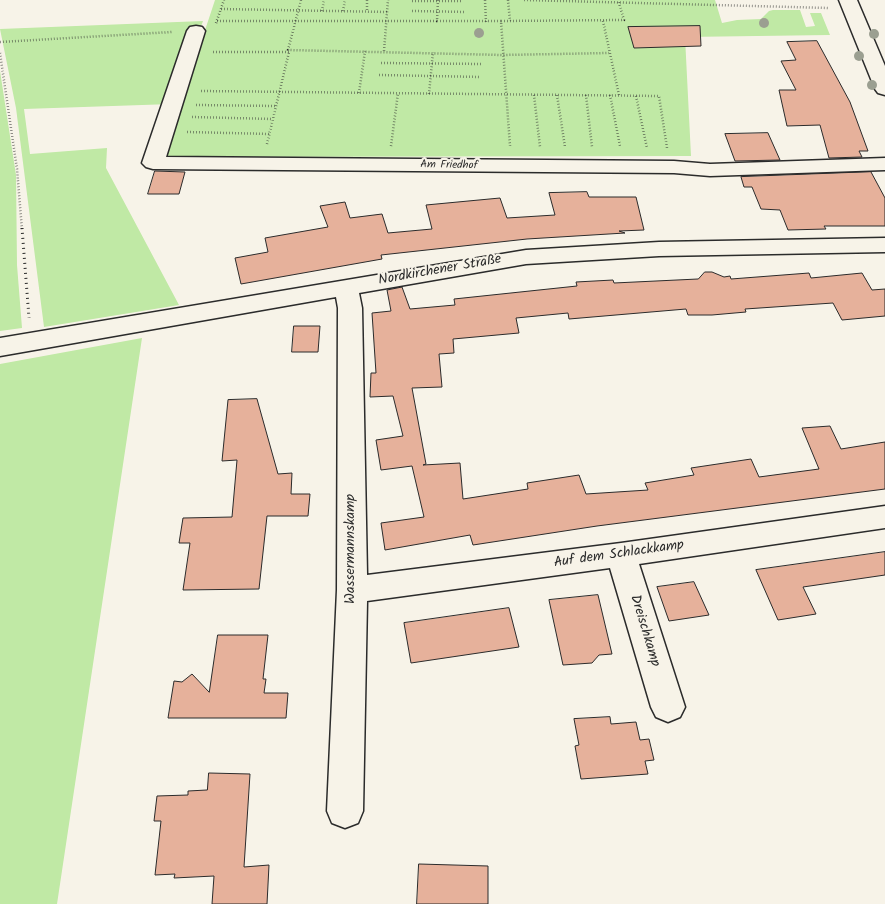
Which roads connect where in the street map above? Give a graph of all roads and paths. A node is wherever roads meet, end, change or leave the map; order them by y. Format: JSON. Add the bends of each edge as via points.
{"nodes":[{"id":1,"x":301,"y":0,"type":"edge"},
{"id":2,"x":324,"y":0,"type":"edge"},
{"id":3,"x":345,"y":0,"type":"edge"},
{"id":4,"x":368,"y":0,"type":"edge"},
{"id":5,"x":388,"y":0,"type":"edge"},
{"id":6,"x":438,"y":0,"type":"edge"},
{"id":7,"x":462,"y":0,"type":"edge"},
{"id":8,"x":485,"y":0,"type":"edge"},
{"id":9,"x":508,"y":0,"type":"edge"},
{"id":10,"x":524,"y":0,"type":"edge"},
{"id":11,"x":718,"y":0,"type":"edge"},
{"id":12,"x":412,"y":1,"type":"edge"},
{"id":13,"x":619,"y":1,"type":"edge"},
{"id":14,"x":670,"y":1,"type":"edge"},
{"id":15,"x":747,"y":1,"type":"edge"},
{"id":16,"x":719,"y":4,"type":"junction"},
{"id":17,"x":850,"y":4,"type":"edge"},
{"id":18,"x":749,"y":7,"type":"junction"},
{"id":19,"x":221,"y":9,"type":"dead end"},
{"id":20,"x":298,"y":11,"type":"junction"},
{"id":21,"x":322,"y":11,"type":"junction"},
{"id":22,"x":343,"y":11,"type":"junction"},
{"id":23,"x":412,"y":11,"type":"dead end"},
{"id":24,"x":367,"y":12,"type":"junction"},
{"id":25,"x":387,"y":12,"type":"junction"},
{"id":26,"x":438,"y":12,"type":"junction"},
{"id":27,"x":466,"y":12,"type":"dead end"},
{"id":28,"x":217,"y":21,"type":"dead end"},
{"id":29,"x":296,"y":21,"type":"junction"},
{"id":30,"x":385,"y":21,"type":"junction"},
{"id":31,"x":437,"y":21,"type":"junction"},
{"id":32,"x":501,"y":21,"type":"junction"},
{"id":33,"x":510,"y":21,"type":"junction"},
{"id":34,"x":603,"y":21,"type":"junction"},
{"id":35,"x":486,"y":22,"type":"junction"},
{"id":36,"x":196,"y":31,"type":"joint"},
{"id":37,"x":0,"y":42,"type":"edge"},
{"id":38,"x":288,"y":51,"type":"junction"},
{"id":39,"x":365,"y":51,"type":"junction"},
{"id":40,"x":384,"y":51,"type":"junction"},
{"id":41,"x":207,"y":52,"type":"dead end"},
{"id":42,"x":433,"y":52,"type":"junction"},
{"id":43,"x":0,"y":53,"type":"edge"},
{"id":44,"x":609,"y":53,"type":"junction"},
{"id":45,"x":504,"y":55,"type":"junction"},
{"id":46,"x":879,"y":62,"type":"edge"},
{"id":47,"x":381,"y":63,"type":"dead end"},
{"id":48,"x":432,"y":64,"type":"junction"},
{"id":49,"x":482,"y":64,"type":"dead end"},
{"id":50,"x":379,"y":75,"type":"dead end"},
{"id":51,"x":430,"y":76,"type":"junction"},
{"id":52,"x":481,"y":76,"type":"dead end"},
{"id":53,"x":885,"y":89,"type":"edge"},
{"id":54,"x":195,"y":91,"type":"dead end"},
{"id":55,"x":278,"y":92,"type":"junction"},
{"id":56,"x":359,"y":93,"type":"junction"},
{"id":57,"x":398,"y":93,"type":"junction"},
{"id":58,"x":429,"y":94,"type":"junction"},
{"id":59,"x":506,"y":94,"type":"junction"},
{"id":60,"x":534,"y":95,"type":"junction"},
{"id":61,"x":557,"y":95,"type":"junction"},
{"id":62,"x":586,"y":95,"type":"junction"},
{"id":63,"x":610,"y":95,"type":"junction"},
{"id":64,"x":618,"y":96,"type":"junction"},
{"id":65,"x":636,"y":96,"type":"junction"},
{"id":66,"x":190,"y":105,"type":"dead end"},
{"id":67,"x":275,"y":106,"type":"junction"},
{"id":68,"x":186,"y":117,"type":"dead end"},
{"id":69,"x":272,"y":119,"type":"junction"},
{"id":70,"x":182,"y":132,"type":"dead end"},
{"id":71,"x":269,"y":134,"type":"junction"},
{"id":72,"x":265,"y":151,"type":"dead end"},
{"id":73,"x":667,"y":151,"type":"dead end"},
{"id":74,"x":391,"y":152,"type":"dead end"},
{"id":75,"x":541,"y":152,"type":"dead end"},
{"id":76,"x":565,"y":152,"type":"dead end"},
{"id":77,"x":592,"y":152,"type":"dead end"},
{"id":78,"x":621,"y":152,"type":"dead end"},
{"id":79,"x":647,"y":152,"type":"dead end"},
{"id":80,"x":885,"y":164,"type":"edge"},
{"id":81,"x":511,"y":167,"type":"junction"},
{"id":82,"x":885,"y":245,"type":"edge"},
{"id":83,"x":346,"y":287,"type":"junction"},
{"id":84,"x":15,"y":345,"type":"edge"},
{"id":85,"x":885,"y":517,"type":"edge"},
{"id":86,"x":621,"y":555,"type":"junction"},
{"id":87,"x":352,"y":590,"type":"junction"},
{"id":88,"x":668,"y":707,"type":"dead end"},
{"id":89,"x":345,"y":811,"type":"dead end"}],
"edges":[{"from":1,"to":20,"type":"path"},
{"from":2,"to":21,"type":"path"},
{"from":3,"to":22,"type":"path"},
{"from":4,"to":24,"type":"path"},
{"from":5,"to":25,"type":"path"},
{"from":6,"to":7,"type":"path"},
{"from":6,"to":12,"type":"path"},
{"from":6,"to":26,"type":"path"},
{"from":8,"to":35,"type":"path"},
{"from":9,"to":33,"type":"path"},
{"from":10,"to":13,"type":"path"},
{"from":11,"to":16,"type":"path"},
{"from":13,"to":14,"type":"path"},
{"from":13,"to":34,"type":"path","via":[[624,20]]},
{"from":14,"to":16,"type":"path"},
{"from":15,"to":18,"type":"path"},
{"from":16,"to":18,"type":"path"},
{"from":17,"to":18,"type":"path"},
{"from":17,"to":46,"type":"street"},
{"from":19,"to":20,"type":"path"},
{"from":20,"to":21,"type":"path"},
{"from":20,"to":29,"type":"path"},
{"from":21,"to":22,"type":"path"},
{"from":22,"to":24,"type":"path"},
{"from":23,"to":26,"type":"path"},
{"from":24,"to":25,"type":"path"},
{"from":25,"to":30,"type":"path"},
{"from":26,"to":27,"type":"path"},
{"from":26,"to":31,"type":"path"},
{"from":28,"to":29,"type":"path"},
{"from":29,"to":30,"type":"path"},
{"from":29,"to":38,"type":"path"},
{"from":30,"to":31,"type":"path"},
{"from":30,"to":40,"type":"path"},
{"from":31,"to":35,"type":"path"},
{"from":32,"to":33,"type":"path"},
{"from":32,"to":35,"type":"path"},
{"from":32,"to":45,"type":"path"},
{"from":33,"to":34,"type":"path"},
{"from":34,"to":44,"type":"path"},
{"from":36,"to":37,"type":"path"},
{"from":36,"to":81,"type":"street","name":"Am Friedhof","via":[[152,163]]},
{"from":38,"to":39,"type":"path"},
{"from":38,"to":41,"type":"path"},
{"from":38,"to":55,"type":"path"},
{"from":39,"to":40,"type":"path"},
{"from":39,"to":56,"type":"path"},
{"from":40,"to":42,"type":"path"},
{"from":42,"to":45,"type":"path"},
{"from":42,"to":48,"type":"path"},
{"from":43,"to":84,"type":"path","via":[[17,169],[26,292]]},
{"from":44,"to":45,"type":"path"},
{"from":44,"to":64,"type":"path"},
{"from":45,"to":59,"type":"path"},
{"from":46,"to":53,"type":"street"},
{"from":47,"to":48,"type":"path"},
{"from":48,"to":49,"type":"path"},
{"from":48,"to":51,"type":"path"},
{"from":50,"to":51,"type":"path"},
{"from":51,"to":52,"type":"path"},
{"from":51,"to":58,"type":"path"},
{"from":54,"to":55,"type":"path"},
{"from":55,"to":56,"type":"path"},
{"from":55,"to":67,"type":"path"},
{"from":56,"to":57,"type":"path"},
{"from":57,"to":58,"type":"path"},
{"from":57,"to":74,"type":"path"},
{"from":58,"to":59,"type":"path"},
{"from":59,"to":60,"type":"path"},
{"from":59,"to":81,"type":"path"},
{"from":60,"to":61,"type":"path"},
{"from":60,"to":75,"type":"path"},
{"from":61,"to":62,"type":"path"},
{"from":61,"to":76,"type":"path"},
{"from":62,"to":63,"type":"path"},
{"from":62,"to":77,"type":"path"},
{"from":63,"to":64,"type":"path"},
{"from":63,"to":78,"type":"path"},
{"from":64,"to":65,"type":"path"},
{"from":65,"to":73,"type":"path","via":[[659,96]]},
{"from":65,"to":79,"type":"path"},
{"from":66,"to":67,"type":"path"},
{"from":67,"to":69,"type":"path"},
{"from":68,"to":69,"type":"path"},
{"from":69,"to":71,"type":"path"},
{"from":70,"to":71,"type":"path"},
{"from":71,"to":72,"type":"path"},
{"from":80,"to":81,"type":"street","name":"Am Friedhof","via":[[710,170]]},
{"from":82,"to":83,"type":"street","name":"Nordkirchener Straße","via":[[659,249],[526,257]]},
{"from":83,"to":84,"type":"street","name":"Nordkirchener Straße"},
{"from":83,"to":87,"type":"street","name":"Wassermannskamp","via":[[350,308]]},
{"from":85,"to":86,"type":"street","name":"Auf dem Schlackkamp"},
{"from":86,"to":87,"type":"street","name":"Auf dem Schlackkamp"},
{"from":86,"to":88,"type":"street","name":"Dreischkamp"},
{"from":87,"to":89,"type":"street","name":"Wassermannskamp"}]}
